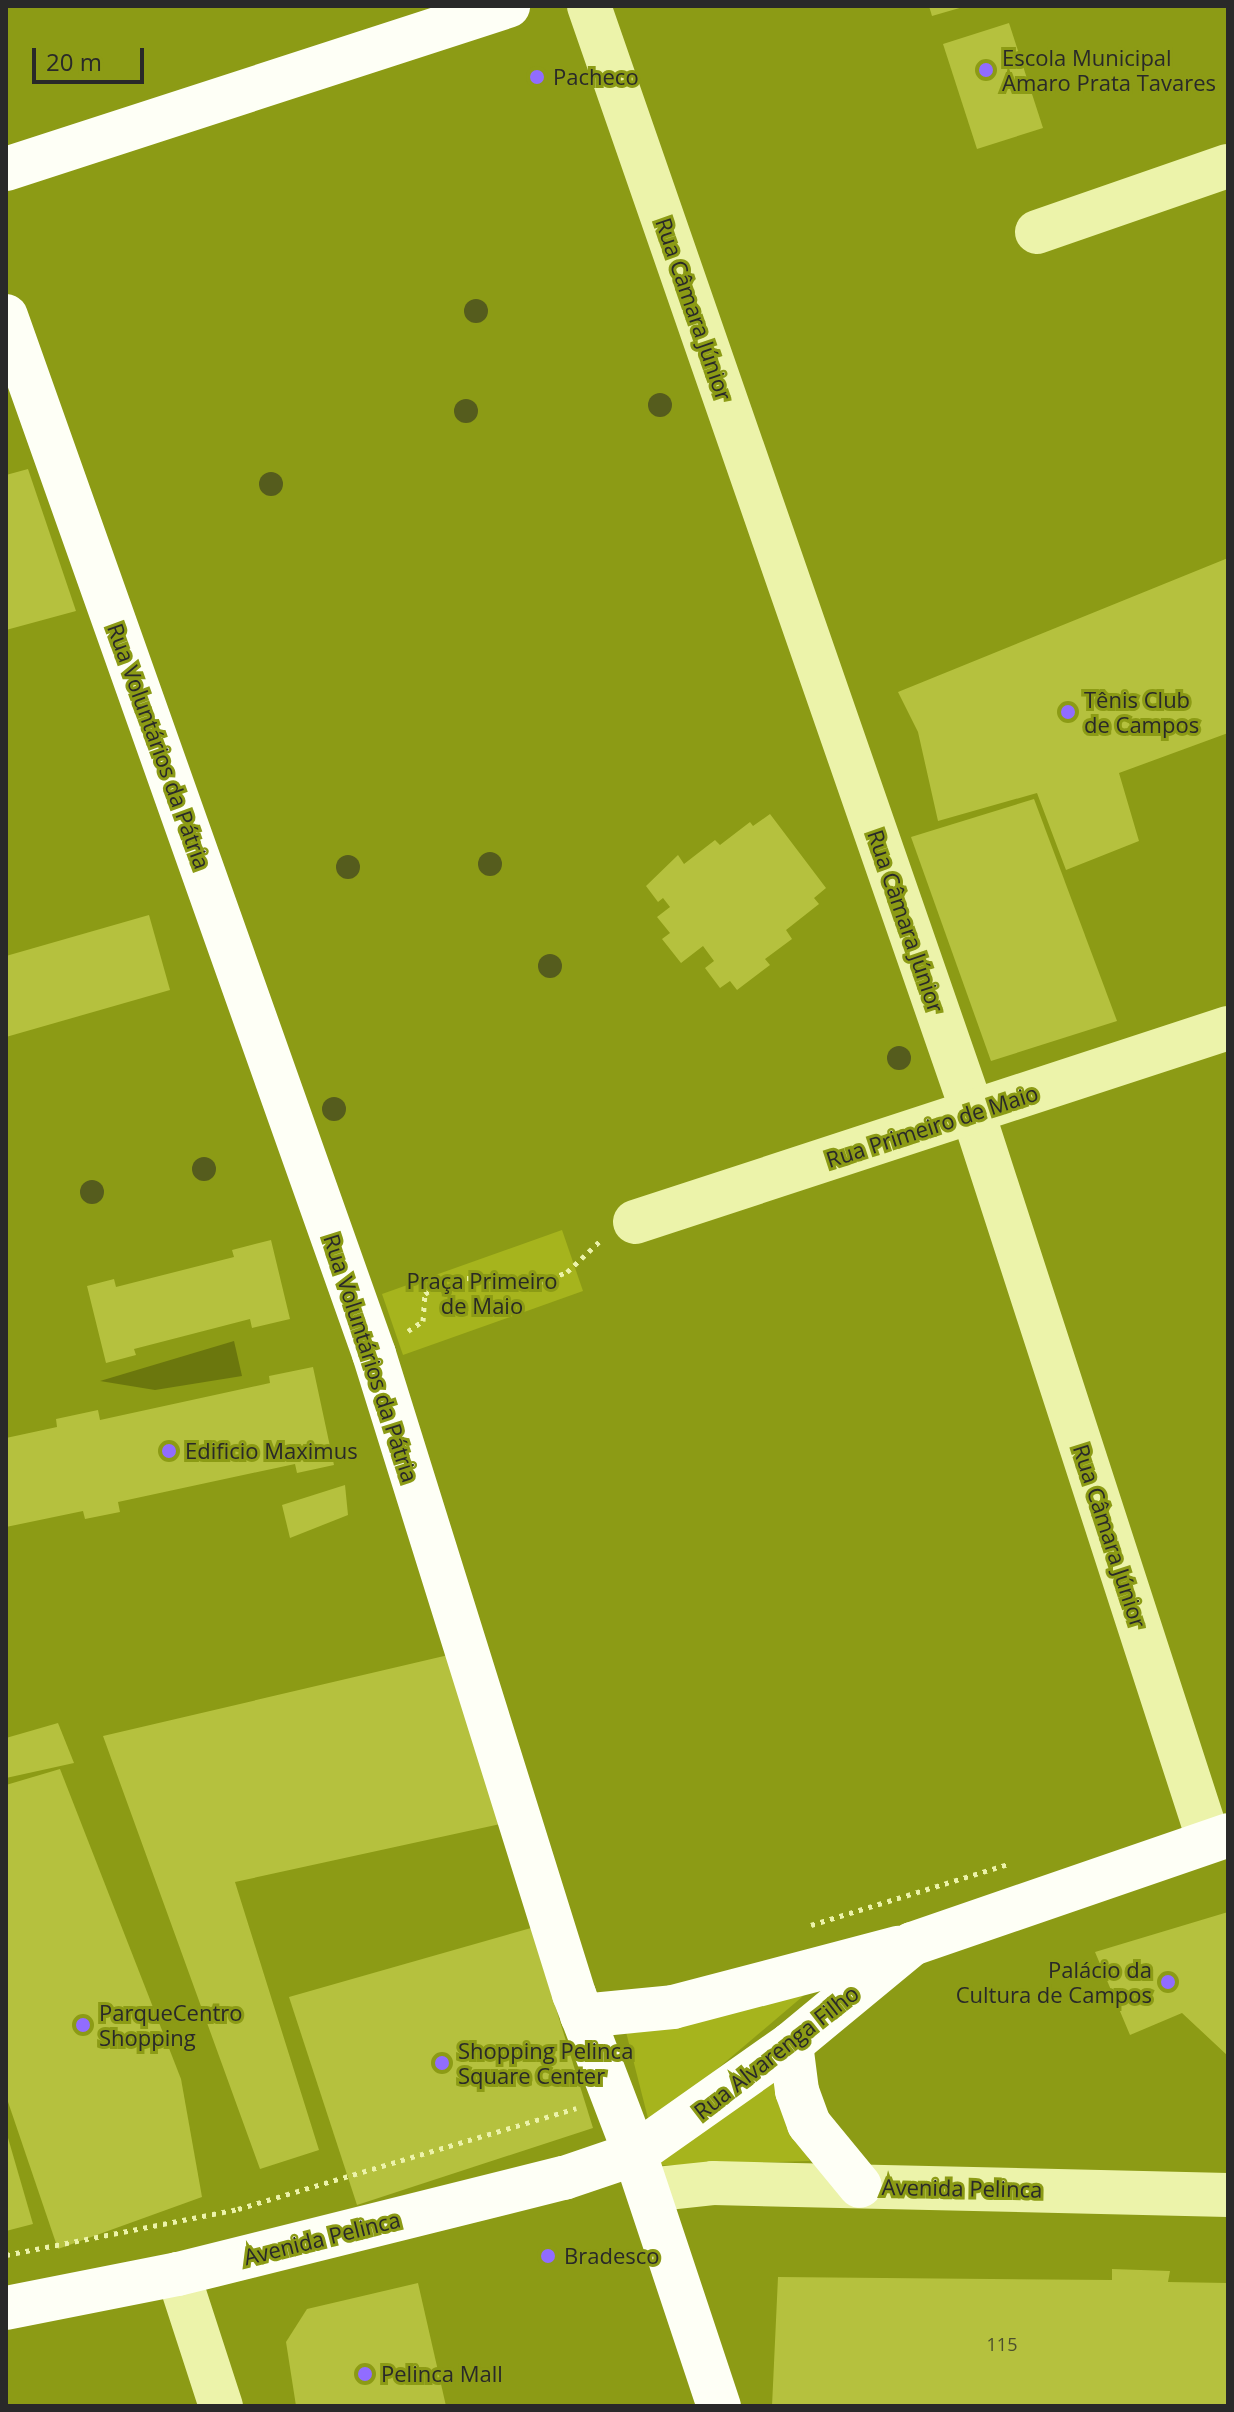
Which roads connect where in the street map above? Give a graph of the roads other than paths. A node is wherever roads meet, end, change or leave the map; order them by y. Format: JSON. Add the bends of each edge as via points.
{"nodes":[{"id":1,"x":508,"y":6,"type":"edge"},
{"id":2,"x":589,"y":6,"type":"edge"},
{"id":3,"x":1228,"y":166,"type":"edge"},
{"id":4,"x":6,"y":169,"type":"edge"},
{"id":5,"x":1037,"y":232,"type":"dead end"},
{"id":6,"x":6,"y":316,"type":"edge"},
{"id":7,"x":1228,"y":1028,"type":"edge"},
{"id":8,"x":973,"y":1113,"type":"junction"},
{"id":9,"x":635,"y":1222,"type":"road end"},
{"id":10,"x":1219,"y":1838,"type":"edge"},
{"id":11,"x":912,"y":1944,"type":"junction"},
{"id":12,"x":582,"y":2016,"type":"junction"},
{"id":13,"x":791,"y":2044,"type":"junction"},
{"id":14,"x":641,"y":2172,"type":"junction"},
{"id":15,"x":860,"y":2186,"type":"junction"},
{"id":16,"x":1228,"y":2195,"type":"edge"},
{"id":17,"x":178,"y":2274,"type":"junction"},
{"id":18,"x":6,"y":2308,"type":"edge"},
{"id":19,"x":221,"y":2406,"type":"edge"},
{"id":20,"x":719,"y":2406,"type":"edge"}],
"edges":[{"from":1,"to":4,"type":"main road"},
{"from":2,"to":8,"type":"street","name":"Rua Câmara Júnior"},
{"from":3,"to":5,"type":"street"},
{"from":6,"to":12,"type":"main road","name":"Rua Voluntários da Pátria","via":[[374,1354]]},
{"from":7,"to":8,"type":"street","name":"Rua Primeiro de Maio"},
{"from":8,"to":9,"type":"street","name":"Rua Primeiro de Maio"},
{"from":8,"to":10,"type":"street","name":"Rua Câmara Júnior"},
{"from":10,"to":11,"type":"main road","name":"Rua Alvarenga Filho"},
{"from":11,"to":12,"type":"main road","name":"Rua Alvarenga Filho","via":[[673,2007]]},
{"from":11,"to":13,"type":"main road","name":"Rua Alvarenga Filho"},
{"from":12,"to":14,"type":"main road","name":"Rua Voluntários da Pátria"},
{"from":13,"to":14,"type":"main road","name":"Rua Alvarenga Filho"},
{"from":13,"to":15,"type":"main road","via":[[797,2091],[809,2124]]},
{"from":14,"to":15,"type":"street","name":"Avenida Pelinca","via":[[713,2183]]},
{"from":14,"to":17,"type":"main road","name":"Avenida Pelinca","via":[[564,2178]]},
{"from":14,"to":20,"type":"main road","name":"Rua Voluntários da Pátria"},
{"from":15,"to":16,"type":"street","name":"Avenida Pelinca"},
{"from":17,"to":18,"type":"main road","name":"Avenida Pelinca"},
{"from":17,"to":19,"type":"street"}]}
